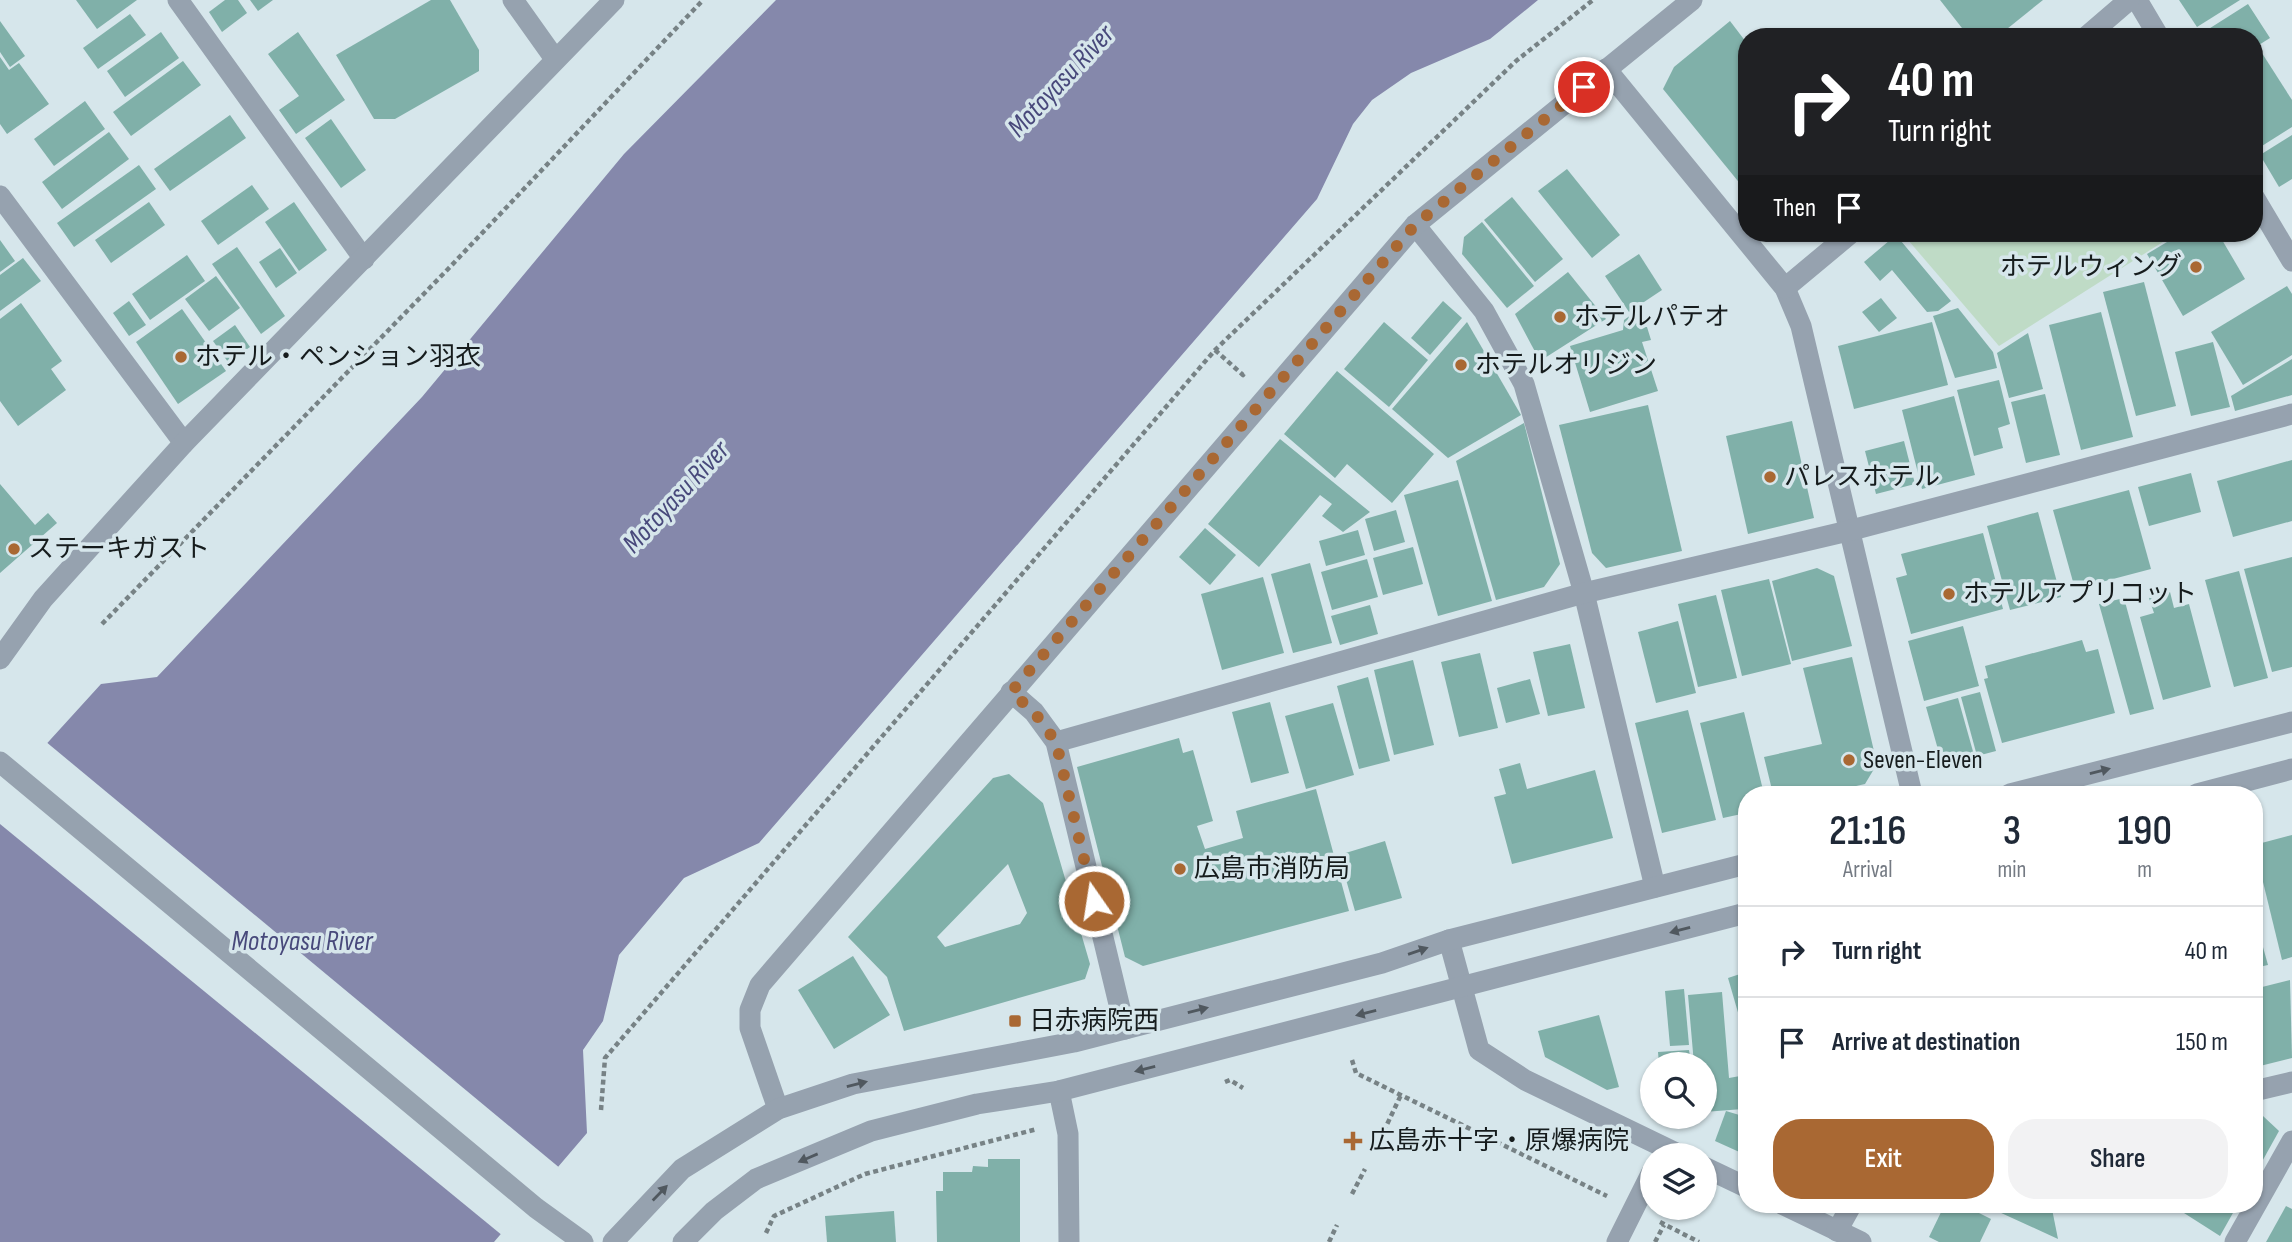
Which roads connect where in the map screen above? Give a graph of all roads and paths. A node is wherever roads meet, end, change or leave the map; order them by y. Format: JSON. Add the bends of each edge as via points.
{"nodes":[{"id":1,"x":178,"y":0,"type":"edge"},
{"id":2,"x":513,"y":0,"type":"edge"},
{"id":3,"x":614,"y":0,"type":"edge"},
{"id":4,"x":703,"y":0,"type":"edge"},
{"id":5,"x":1593,"y":0,"type":"edge"},
{"id":6,"x":1692,"y":0,"type":"edge"},
{"id":7,"x":2129,"y":0,"type":"edge"},
{"id":8,"x":2137,"y":0,"type":"edge"},
{"id":9,"x":2096,"y":28,"type":"edge"},
{"id":10,"x":2154,"y":28,"type":"edge"},
{"id":11,"x":555,"y":59,"type":"junction"},
{"id":12,"x":1605,"y":69,"type":"junction"},
{"id":13,"x":0,"y":197,"type":"edge"},
{"id":14,"x":2263,"y":212,"type":"edge"},
{"id":15,"x":1415,"y":225,"type":"junction"},
{"id":16,"x":1738,"y":231,"type":"edge"},
{"id":17,"x":1747,"y":242,"type":"edge"},
{"id":18,"x":1840,"y":242,"type":"edge"},
{"id":19,"x":364,"y":259,"type":"junction"},
{"id":20,"x":2292,"y":261,"type":"edge"},
{"id":21,"x":1785,"y":288,"type":"junction"},
{"id":22,"x":1215,"y":350,"type":"junction"},
{"id":23,"x":1252,"y":364,"type":"dead end"},
{"id":24,"x":2292,"y":414,"type":"edge"},
{"id":25,"x":184,"y":443,"type":"junction"},
{"id":26,"x":1848,"y":531,"type":"junction"},
{"id":27,"x":1584,"y":593,"type":"junction"},
{"id":28,"x":102,"y":624,"type":"dead end"},
{"id":29,"x":0,"y":659,"type":"edge"},
{"id":30,"x":1011,"y":692,"type":"junction"},
{"id":31,"x":2292,"y":722,"type":"edge"},
{"id":32,"x":1056,"y":742,"type":"junction"},
{"id":33,"x":5,"y":766,"type":"edge"},
{"id":34,"x":2292,"y":769,"type":"edge"},
{"id":35,"x":1910,"y":786,"type":"edge"},
{"id":36,"x":2041,"y":786,"type":"edge"},
{"id":37,"x":2227,"y":786,"type":"edge"},
{"id":38,"x":1738,"y":866,"type":"edge"},
{"id":39,"x":1655,"y":887,"type":"junction"},
{"id":40,"x":1738,"y":915,"type":"edge"},
{"id":41,"x":1449,"y":940,"type":"junction"},
{"id":42,"x":1459,"y":985,"type":"junction"},
{"id":43,"x":1125,"y":1029,"type":"junction"},
{"id":44,"x":1352,"y":1060,"type":"dead end"},
{"id":45,"x":2292,"y":1082,"type":"edge"},
{"id":46,"x":1218,"y":1084,"type":"dead end"},
{"id":47,"x":1243,"y":1088,"type":"dead end"},
{"id":48,"x":2263,"y":1089,"type":"edge"},
{"id":49,"x":1059,"y":1091,"type":"junction"},
{"id":50,"x":1401,"y":1095,"type":"junction"},
{"id":51,"x":601,"y":1110,"type":"dead end"},
{"id":52,"x":778,"y":1110,"type":"junction"},
{"id":53,"x":1066,"y":1122,"type":"junction"},
{"id":54,"x":1380,"y":1139,"type":"dead end"},
{"id":55,"x":2292,"y":1141,"type":"edge"},
{"id":56,"x":1650,"y":1143,"type":"edge"},
{"id":57,"x":1365,"y":1169,"type":"dead end"},
{"id":58,"x":1717,"y":1173,"type":"edge"},
{"id":59,"x":1738,"y":1183,"type":"edge"},
{"id":60,"x":2263,"y":1192,"type":"edge"},
{"id":61,"x":1352,"y":1194,"type":"dead end"},
{"id":62,"x":1640,"y":1195,"type":"edge"},
{"id":63,"x":1618,"y":1201,"type":"dead end"},
{"id":64,"x":1801,"y":1213,"type":"edge"},
{"id":65,"x":1847,"y":1213,"type":"edge"},
{"id":66,"x":2251,"y":1213,"type":"edge"},
{"id":67,"x":1656,"y":1220,"type":"dead end"},
{"id":68,"x":1337,"y":1225,"type":"dead end"},
{"id":69,"x":1664,"y":1225,"type":"junction"},
{"id":70,"x":1838,"y":1231,"type":"junction"},
{"id":71,"x":766,"y":1233,"type":"dead end"},
{"id":72,"x":583,"y":1242,"type":"edge"},
{"id":73,"x":613,"y":1242,"type":"edge"},
{"id":74,"x":683,"y":1242,"type":"edge"},
{"id":75,"x":1069,"y":1242,"type":"edge"},
{"id":76,"x":1329,"y":1242,"type":"edge"},
{"id":77,"x":1617,"y":1242,"type":"edge"},
{"id":78,"x":1656,"y":1242,"type":"edge"},
{"id":79,"x":1699,"y":1242,"type":"edge"},
{"id":80,"x":1861,"y":1242,"type":"edge"},
{"id":81,"x":2235,"y":1242,"type":"edge"}],
"edges":[{"from":1,"to":19,"type":"street"},
{"from":2,"to":11,"type":"street"},
{"from":3,"to":11,"type":"street"},
{"from":4,"to":28,"type":"path"},
{"from":5,"to":22,"type":"path","via":[[1516,61]]},
{"from":6,"to":12,"type":"street"},
{"from":7,"to":9,"type":"street"},
{"from":8,"to":10,"type":"street"},
{"from":11,"to":19,"type":"street"},
{"from":12,"to":15,"type":"street"},
{"from":12,"to":16,"type":"street"},
{"from":13,"to":25,"type":"street"},
{"from":14,"to":20,"type":"street"},
{"from":15,"to":27,"type":"street","via":[[1484,312],[1524,384]]},
{"from":15,"to":30,"type":"street"},
{"from":17,"to":21,"type":"street"},
{"from":18,"to":21,"type":"street"},
{"from":19,"to":25,"type":"street"},
{"from":21,"to":26,"type":"street","via":[[1801,326]]},
{"from":22,"to":23,"type":"path","via":[[1243,374]]},
{"from":22,"to":51,"type":"path","via":[[605,1058]]},
{"from":24,"to":26,"type":"street"},
{"from":25,"to":29,"type":"street","via":[[43,598]]},
{"from":26,"to":27,"type":"street"},
{"from":26,"to":35,"type":"street"},
{"from":27,"to":32,"type":"street"},
{"from":27,"to":39,"type":"street"},
{"from":30,"to":32,"type":"street","via":[[1034,712]]},
{"from":30,"to":52,"type":"street","via":[[760,985],[750,1010],[750,1028]]},
{"from":36,"to":31,"type":"street","one_way":true},
{"from":32,"to":43,"type":"street"},
{"from":33,"to":72,"type":"street","via":[[536,1208]]},
{"from":34,"to":37,"type":"street"},
{"from":38,"to":39,"type":"street"},
{"from":39,"to":41,"type":"street"},
{"from":40,"to":42,"type":"street","one_way":true},
{"from":41,"to":42,"type":"street"},
{"from":43,"to":41,"type":"street","one_way":true,"via":[[1382,963]]},
{"from":42,"to":49,"type":"street","one_way":true},
{"from":42,"to":56,"type":"street","via":[[1479,1050],[1525,1080]]},
{"from":52,"to":43,"type":"street","one_way":true,"via":[[853,1084]]},
{"from":44,"to":50,"type":"path","via":[[1356,1073]]},
{"from":45,"to":48,"type":"street"},
{"from":46,"to":47,"type":"path","via":[[1230,1080]]},
{"from":49,"to":53,"type":"street"},
{"from":49,"to":74,"type":"street","one_way":true,"via":[[977,1104],[871,1131],[756,1179]]},
{"from":50,"to":54,"type":"path"},
{"from":50,"to":63,"type":"path"},
{"from":73,"to":52,"type":"street","one_way":true,"via":[[682,1169]]},
{"from":53,"to":71,"type":"path","via":[[865,1174],[774,1216]]},
{"from":53,"to":75,"type":"street"},
{"from":55,"to":60,"type":"street"},
{"from":57,"to":61,"type":"path"},
{"from":58,"to":59,"type":"street"},
{"from":62,"to":77,"type":"street"},
{"from":64,"to":70,"type":"street"},
{"from":65,"to":70,"type":"street"},
{"from":66,"to":81,"type":"street"},
{"from":67,"to":69,"type":"path"},
{"from":68,"to":76,"type":"path"},
{"from":69,"to":78,"type":"path"},
{"from":69,"to":79,"type":"path"},
{"from":70,"to":80,"type":"street"}]}
